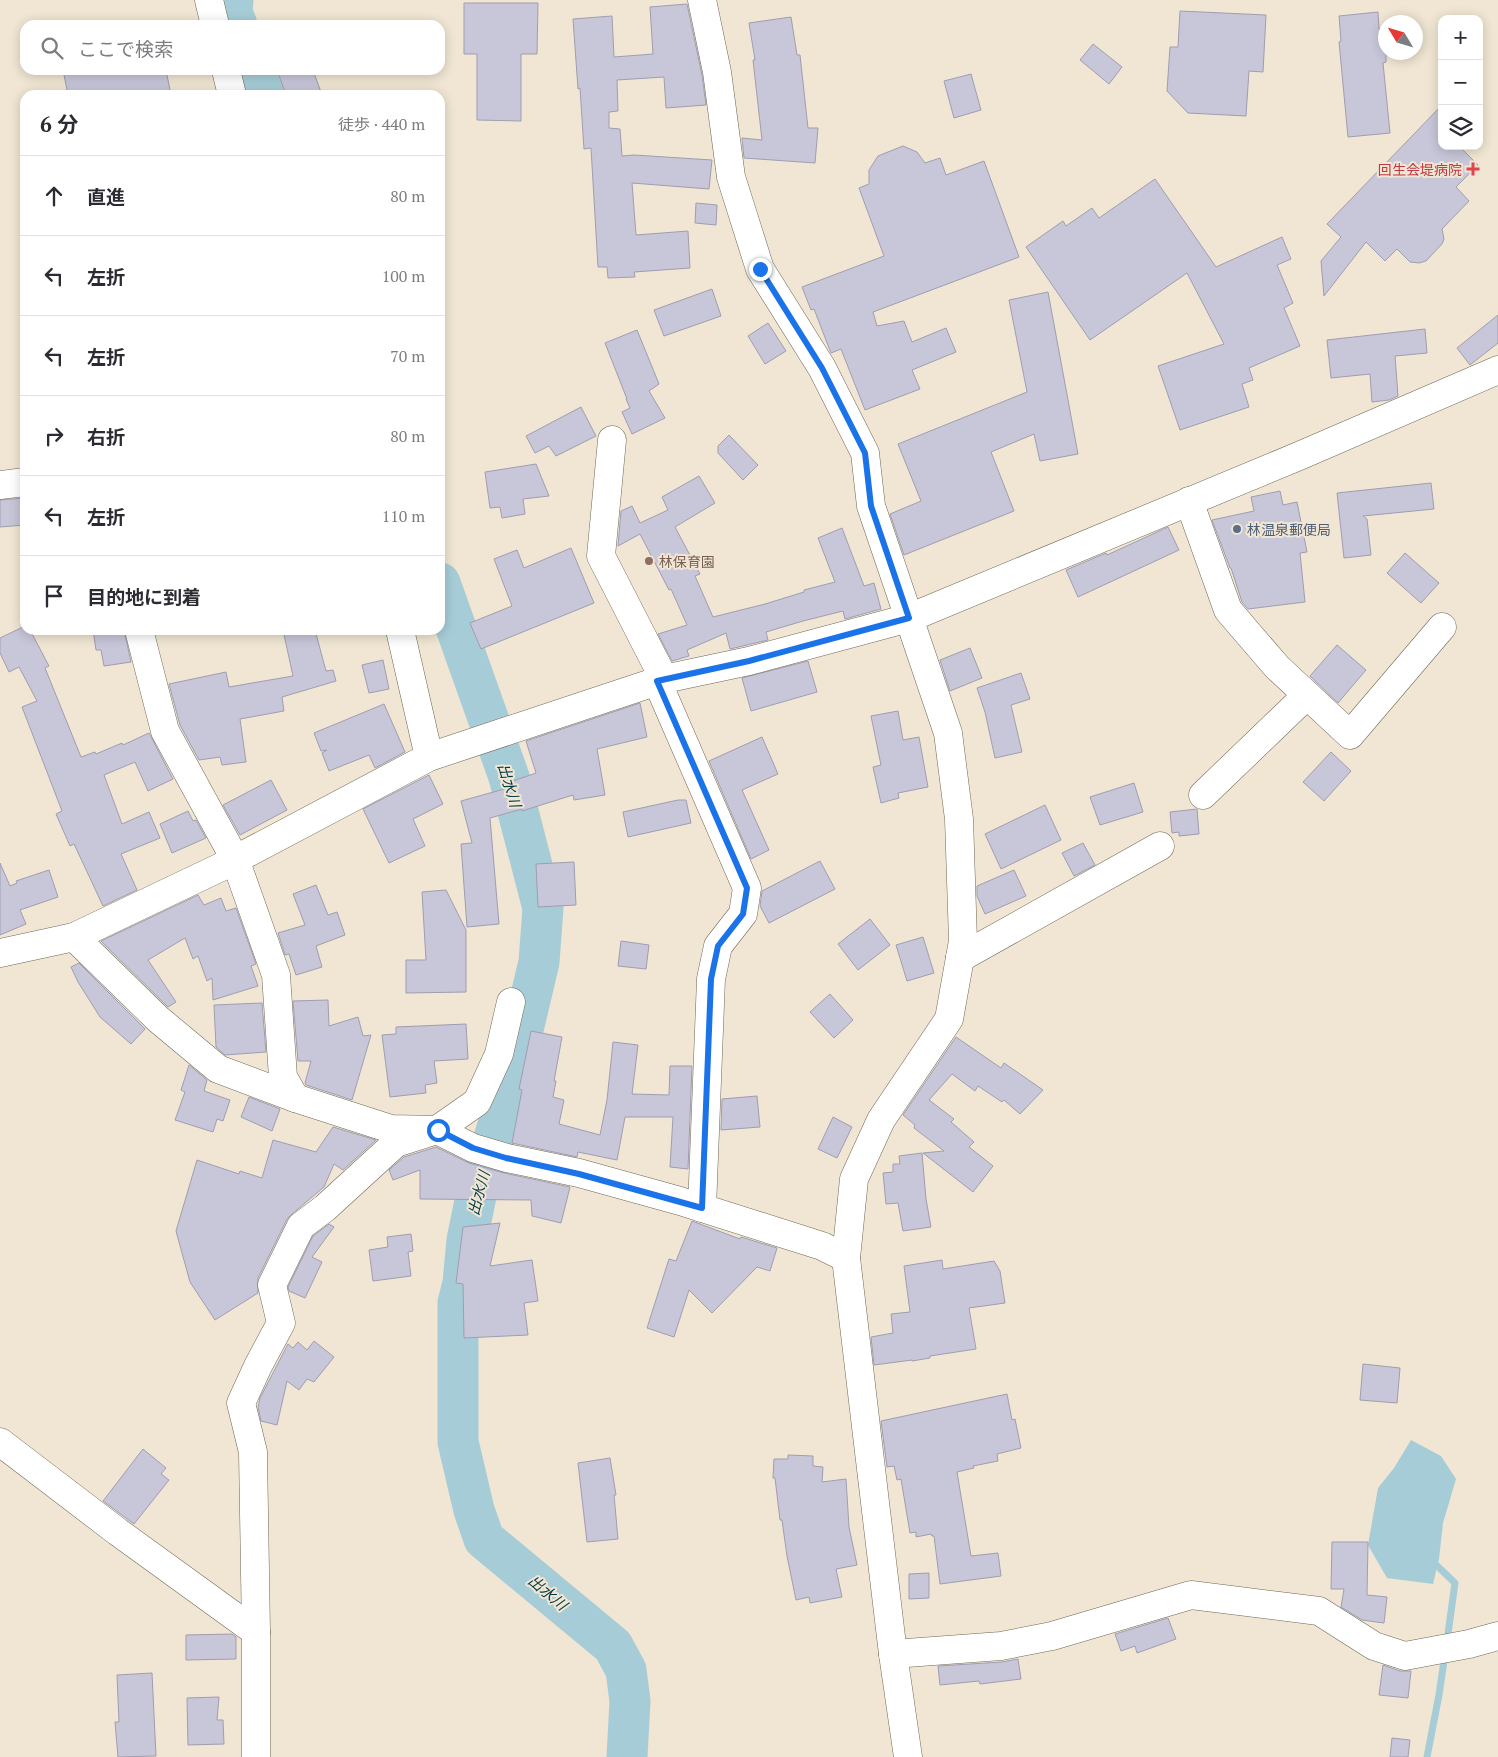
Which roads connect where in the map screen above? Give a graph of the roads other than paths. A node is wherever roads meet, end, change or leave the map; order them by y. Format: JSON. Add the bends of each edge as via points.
{"nodes":[{"id":1,"x":209,"y":0,"type":"edge"},
{"id":2,"x":702,"y":0,"type":"edge"},
{"id":3,"x":214,"y":20,"type":"edge"},
{"id":4,"x":227,"y":75,"type":"edge"},
{"id":5,"x":231,"y":90,"type":"edge"},
{"id":6,"x":1498,"y":370,"type":"edge"},
{"id":7,"x":612,"y":440,"type":"dead end"},
{"id":8,"x":20,"y":483,"type":"edge"},
{"id":9,"x":0,"y":485,"type":"edge"},
{"id":10,"x":1189,"y":502,"type":"junction"},
{"id":11,"x":909,"y":618,"type":"junction"},
{"id":12,"x":1442,"y":627,"type":"dead end"},
{"id":13,"x":140,"y":635,"type":"edge"},
{"id":14,"x":401,"y":635,"type":"edge"},
{"id":15,"x":660,"y":680,"type":"junction"},
{"id":16,"x":1307,"y":695,"type":"junction"},
{"id":17,"x":429,"y":757,"type":"junction"},
{"id":18,"x":1203,"y":795,"type":"dead end"},
{"id":19,"x":1160,"y":846,"type":"dead end"},
{"id":20,"x":235,"y":860,"type":"junction"},
{"id":21,"x":74,"y":937,"type":"junction"},
{"id":22,"x":0,"y":953,"type":"edge"},
{"id":23,"x":960,"y":958,"type":"junction"},
{"id":24,"x":511,"y":1002,"type":"dead end"},
{"id":25,"x":295,"y":1098,"type":"junction"},
{"id":26,"x":438,"y":1130,"type":"junction"},
{"id":27,"x":702,"y":1208,"type":"junction"},
{"id":28,"x":846,"y":1258,"type":"junction"},
{"id":29,"x":0,"y":1442,"type":"edge"},
{"id":30,"x":256,"y":1632,"type":"junction"},
{"id":31,"x":1498,"y":1636,"type":"edge"},
{"id":32,"x":893,"y":1654,"type":"junction"},
{"id":33,"x":256,"y":1757,"type":"edge"},
{"id":34,"x":908,"y":1757,"type":"edge"}],
"edges":[{"from":1,"to":3,"type":"street"},
{"from":2,"to":11,"type":"street","via":[[717,72],[730,177],[760,269],[822,368],[865,453],[871,506]]},
{"from":4,"to":5,"type":"street"},
{"from":6,"to":10,"type":"street"},
{"from":7,"to":15,"type":"street","via":[[601,556]]},
{"from":8,"to":9,"type":"street"},
{"from":10,"to":11,"type":"street"},
{"from":10,"to":16,"type":"street","via":[[1228,610],[1277,667]]},
{"from":11,"to":15,"type":"street","via":[[749,661]]},
{"from":11,"to":23,"type":"street","via":[[948,733],[960,819],[963,941]]},
{"from":12,"to":16,"type":"street","via":[[1350,735]]},
{"from":13,"to":20,"type":"street","via":[[165,731]]},
{"from":14,"to":17,"type":"street"},
{"from":15,"to":17,"type":"street"},
{"from":15,"to":27,"type":"street","via":[[747,888],[743,914],[718,946],[711,979]]},
{"from":16,"to":18,"type":"street"},
{"from":17,"to":20,"type":"street"},
{"from":19,"to":23,"type":"street"},
{"from":20,"to":21,"type":"street"},
{"from":20,"to":25,"type":"street","via":[[276,975],[284,1077]]},
{"from":21,"to":22,"type":"street"},
{"from":21,"to":25,"type":"street","via":[[158,1019],[218,1069]]},
{"from":23,"to":28,"type":"street","via":[[949,1019],[881,1120],[854,1179]]},
{"from":24,"to":26,"type":"street","via":[[498,1054],[477,1102]]},
{"from":25,"to":26,"type":"street","via":[[391,1129]]},
{"from":26,"to":27,"type":"street","via":[[473,1148],[506,1158],[588,1176]]},
{"from":26,"to":30,"type":"street","via":[[396,1143],[325,1208],[300,1226],[272,1285],[281,1323],[241,1403],[253,1452]]},
{"from":27,"to":28,"type":"street","via":[[822,1246]]},
{"from":28,"to":32,"type":"street"},
{"from":29,"to":30,"type":"street"},
{"from":30,"to":33,"type":"street"},
{"from":31,"to":32,"type":"street","via":[[1405,1656],[1374,1646],[1319,1611],[1191,1595],[1052,1636],[1001,1646]]},
{"from":32,"to":34,"type":"street"}]}
